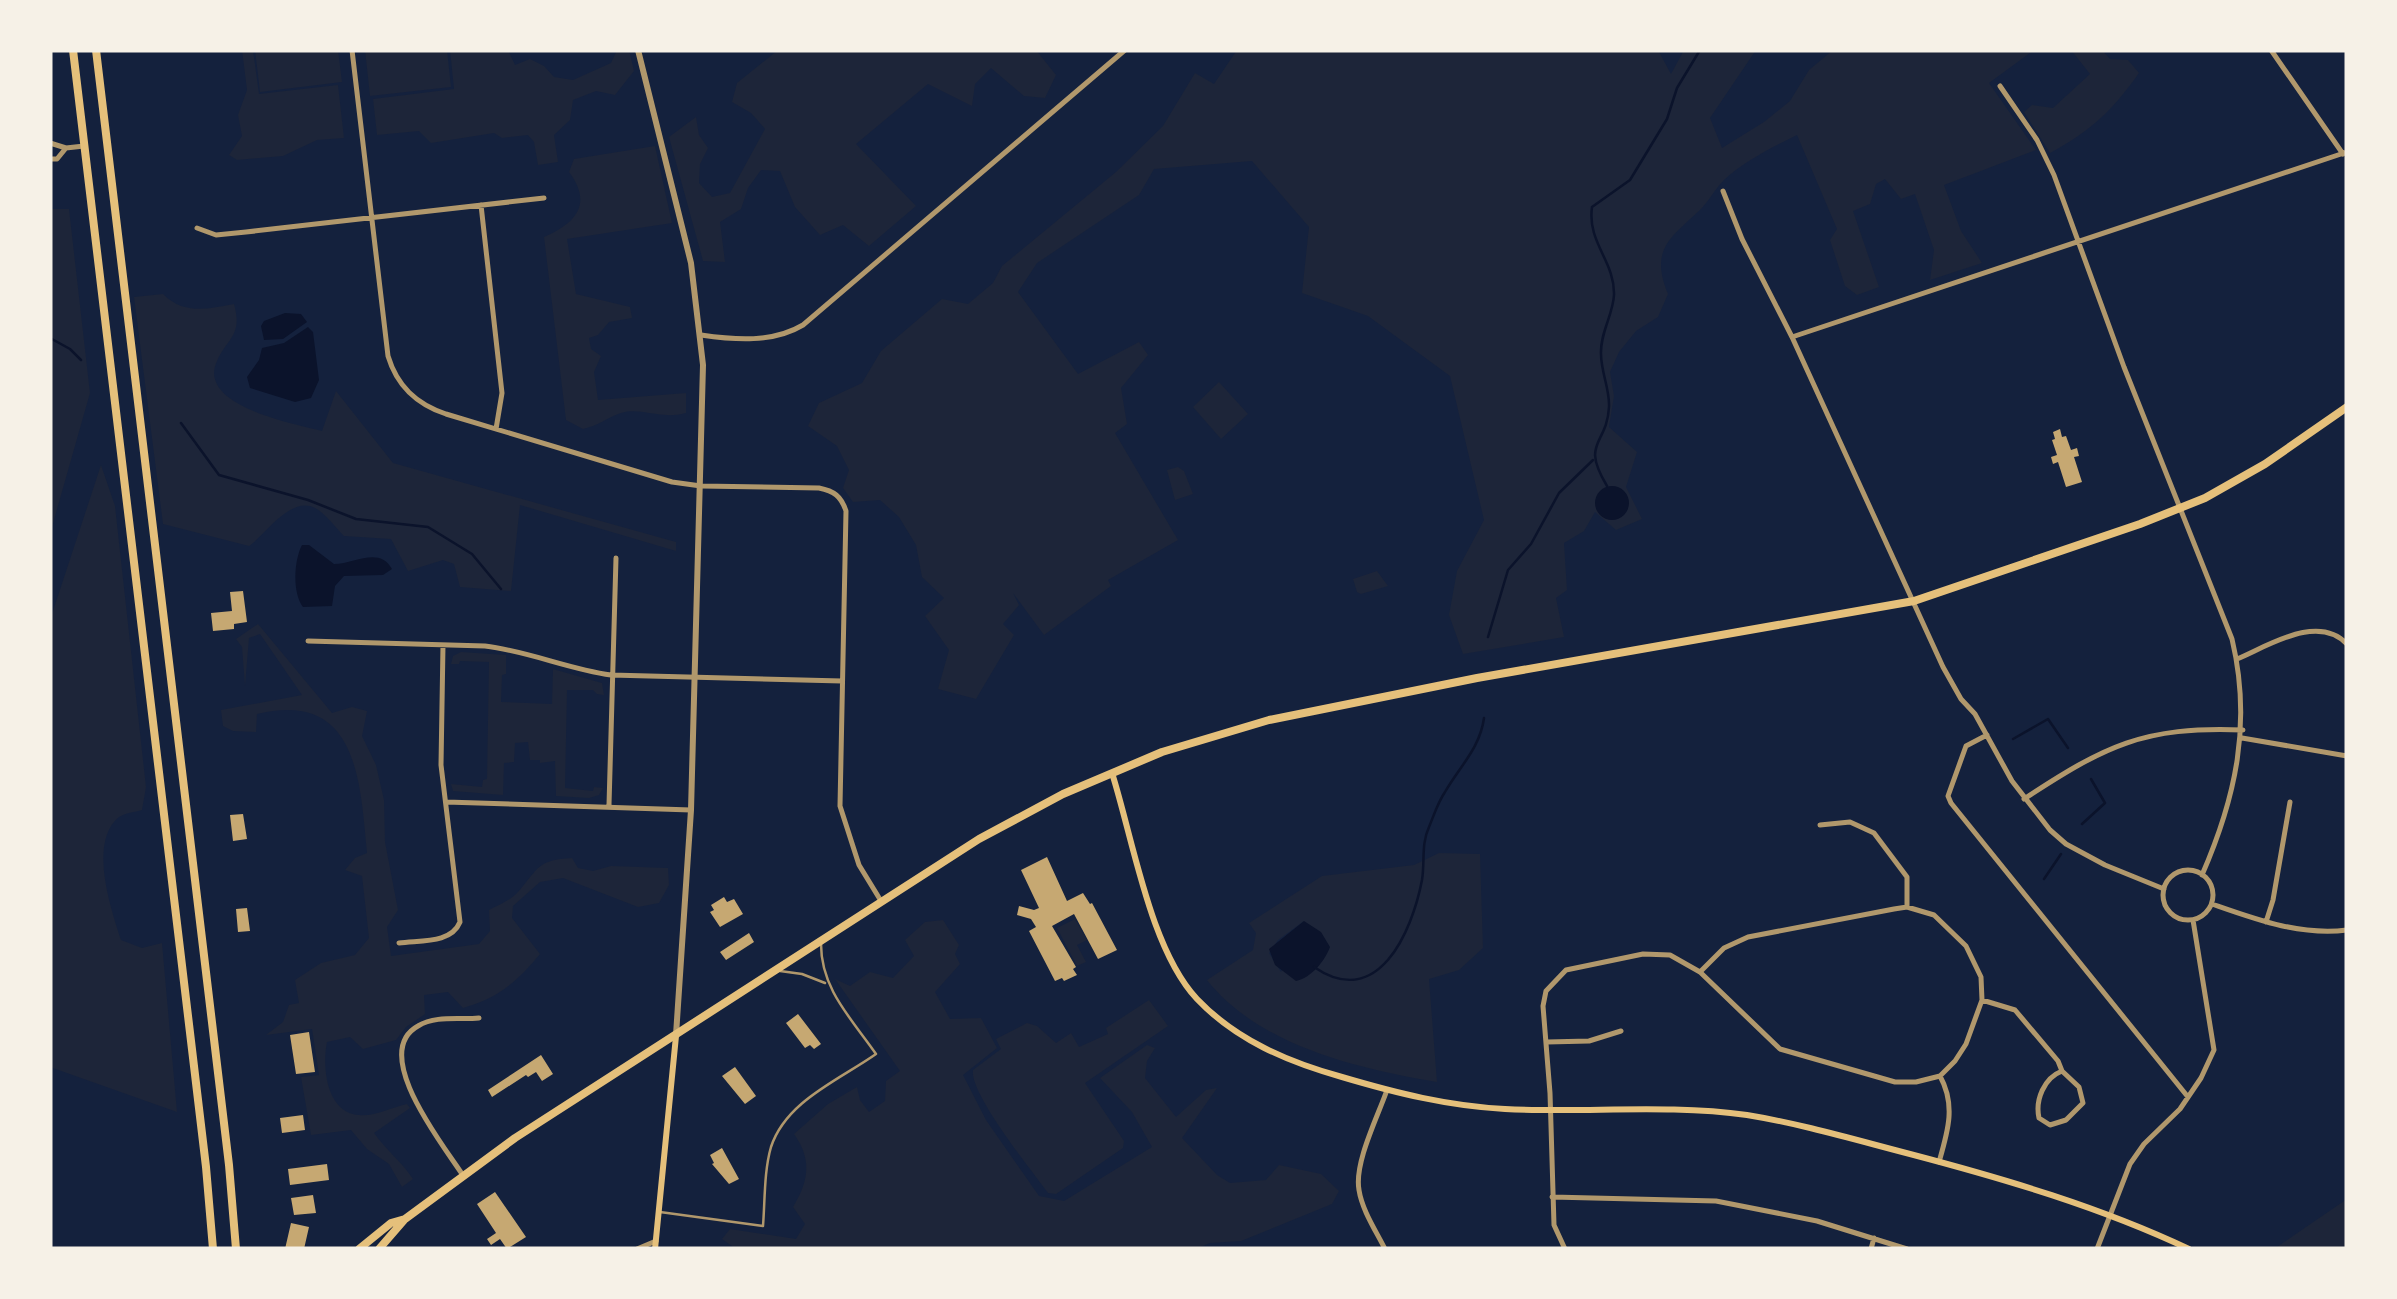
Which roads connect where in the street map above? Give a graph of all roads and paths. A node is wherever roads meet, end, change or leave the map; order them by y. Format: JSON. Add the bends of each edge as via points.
{"nodes":[{"id":1,"x":72,"y":50,"type":"edge"},
{"id":2,"x":96,"y":50,"type":"edge"},
{"id":3,"x":352,"y":50,"type":"edge"},
{"id":4,"x":638,"y":50,"type":"edge"},
{"id":5,"x":1125,"y":50,"type":"edge"},
{"id":6,"x":2271,"y":50,"type":"edge"},
{"id":7,"x":2000,"y":86,"type":"dead end"},
{"id":8,"x":50,"y":143,"type":"edge"},
{"id":9,"x":84,"y":146,"type":"junction"},
{"id":10,"x":66,"y":148,"type":"junction"},
{"id":11,"x":2345,"y":153,"type":"edge"},
{"id":12,"x":50,"y":160,"type":"edge"},
{"id":13,"x":1722,"y":190,"type":"dead end"},
{"id":14,"x":544,"y":198,"type":"dead end"},
{"id":15,"x":481,"y":205,"type":"junction"},
{"id":16,"x":371,"y":217,"type":"junction"},
{"id":17,"x":197,"y":228,"type":"dead end"},
{"id":18,"x":2078,"y":242,"type":"junction"},
{"id":19,"x":701,"y":335,"type":"junction"},
{"id":20,"x":1792,"y":337,"type":"junction"},
{"id":21,"x":2347,"y":407,"type":"edge"},
{"id":22,"x":496,"y":428,"type":"junction"},
{"id":23,"x":700,"y":486,"type":"junction"},
{"id":24,"x":2180,"y":508,"type":"junction"},
{"id":25,"x":616,"y":558,"type":"dead end"},
{"id":26,"x":1914,"y":601,"type":"junction"},
{"id":27,"x":308,"y":641,"type":"dead end"},
{"id":28,"x":2347,"y":644,"type":"edge"},
{"id":29,"x":443,"y":645,"type":"junction"},
{"id":30,"x":2237,"y":660,"type":"junction"},
{"id":31,"x":611,"y":675,"type":"junction"},
{"id":32,"x":695,"y":677,"type":"junction"},
{"id":33,"x":842,"y":682,"type":"junction"},
{"id":34,"x":1986,"y":734,"type":"junction"},
{"id":35,"x":2242,"y":734,"type":"junction"},
{"id":36,"x":2347,"y":756,"type":"edge"},
{"id":37,"x":1112,"y":773,"type":"junction"},
{"id":38,"x":2024,"y":799,"type":"junction"},
{"id":39,"x":446,"y":802,"type":"junction"},
{"id":40,"x":2290,"y":802,"type":"dead end"},
{"id":41,"x":609,"y":805,"type":"junction"},
{"id":42,"x":691,"y":810,"type":"junction"},
{"id":43,"x":1820,"y":825,"type":"dead end"},
{"id":44,"x":2202,"y":875,"type":"junction"},
{"id":45,"x":2164,"y":889,"type":"junction"},
{"id":46,"x":882,"y":902,"type":"junction"},
{"id":47,"x":2212,"y":904,"type":"junction"},
{"id":48,"x":1907,"y":907,"type":"junction"},
{"id":49,"x":199,"y":918,"type":"junction"},
{"id":50,"x":176,"y":920,"type":"junction"},
{"id":51,"x":2193,"y":920,"type":"junction"},
{"id":52,"x":2266,"y":922,"type":"junction"},
{"id":53,"x":2347,"y":930,"type":"edge"},
{"id":54,"x":400,"y":942,"type":"dead end"},
{"id":55,"x":821,"y":942,"type":"junction"},
{"id":56,"x":776,"y":971,"type":"junction"},
{"id":57,"x":1700,"y":972,"type":"junction"},
{"id":58,"x":827,"y":984,"type":"junction"},
{"id":59,"x":1982,"y":1000,"type":"junction"},
{"id":60,"x":479,"y":1018,"type":"dead end"},
{"id":61,"x":1622,"y":1032,"type":"dead end"},
{"id":62,"x":676,"y":1036,"type":"junction"},
{"id":63,"x":1547,"y":1042,"type":"junction"},
{"id":64,"x":2062,"y":1071,"type":"junction"},
{"id":65,"x":1940,"y":1076,"type":"junction"},
{"id":66,"x":1386,"y":1090,"type":"junction"},
{"id":67,"x":2188,"y":1097,"type":"junction"},
{"id":68,"x":1551,"y":1109,"type":"junction"},
{"id":69,"x":1939,"y":1162,"type":"junction"},
{"id":70,"x":229,"y":1165,"type":"junction"},
{"id":71,"x":206,"y":1167,"type":"junction"},
{"id":72,"x":462,"y":1174,"type":"junction"},
{"id":73,"x":1552,"y":1196,"type":"junction"},
{"id":74,"x":658,"y":1212,"type":"junction"},
{"id":75,"x":2110,"y":1215,"type":"junction"},
{"id":76,"x":405,"y":1220,"type":"junction"},
{"id":77,"x":1874,"y":1238,"type":"junction"},
{"id":78,"x":655,"y":1245,"type":"edge"},
{"id":79,"x":212,"y":1249,"type":"edge"},
{"id":80,"x":236,"y":1249,"type":"edge"},
{"id":81,"x":359,"y":1249,"type":"edge"},
{"id":82,"x":379,"y":1249,"type":"edge"},
{"id":83,"x":637,"y":1249,"type":"edge"},
{"id":84,"x":1385,"y":1249,"type":"edge"},
{"id":85,"x":1565,"y":1249,"type":"edge"},
{"id":86,"x":1871,"y":1249,"type":"edge"},
{"id":87,"x":1907,"y":1249,"type":"edge"},
{"id":88,"x":2097,"y":1249,"type":"edge"},
{"id":89,"x":2189,"y":1249,"type":"edge"}],
"edges":[{"from":1,"to":9,"type":"main road"},
{"from":2,"to":49,"type":"main road"},
{"from":3,"to":16,"type":"street"},
{"from":4,"to":19,"type":"street","via":[[688,252]]},
{"from":5,"to":19,"type":"street","via":[[803,325],[761,339]]},
{"from":6,"to":11,"type":"street"},
{"from":7,"to":18,"type":"street","via":[[2046,159]]},
{"from":8,"to":10,"type":"street"},
{"from":9,"to":10,"type":"street"},
{"from":9,"to":50,"type":"main road"},
{"from":10,"to":12,"type":"street"},
{"from":11,"to":18,"type":"street"},
{"from":13,"to":20,"type":"street"},
{"from":14,"to":15,"type":"street"},
{"from":15,"to":16,"type":"street"},
{"from":15,"to":22,"type":"street","via":[[502,394]]},
{"from":16,"to":17,"type":"street","via":[[216,234]]},
{"from":16,"to":22,"type":"street","via":[[396,376],[431,409]]},
{"from":18,"to":20,"type":"street"},
{"from":18,"to":24,"type":"street"},
{"from":19,"to":23,"type":"street"},
{"from":20,"to":26,"type":"street"},
{"from":21,"to":24,"type":"main road","via":[[2224,489]]},
{"from":22,"to":23,"type":"street"},
{"from":23,"to":32,"type":"street"},
{"from":23,"to":33,"type":"street","via":[[818,488],[840,498],[846,511]]},
{"from":24,"to":26,"type":"main road"},
{"from":24,"to":30,"type":"street","via":[[2227,619]]},
{"from":25,"to":31,"type":"street"},
{"from":26,"to":34,"type":"street","via":[[1961,699]]},
{"from":26,"to":37,"type":"main road","via":[[1268,720]]},
{"from":27,"to":29,"type":"street"},
{"from":28,"to":30,"type":"street","via":[[2314,630]]},
{"from":29,"to":31,"type":"street","via":[[513,650]]},
{"from":29,"to":39,"type":"street"},
{"from":30,"to":35,"type":"street"},
{"from":31,"to":32,"type":"street"},
{"from":31,"to":41,"type":"street"},
{"from":32,"to":33,"type":"street"},
{"from":32,"to":42,"type":"street"},
{"from":33,"to":46,"type":"street","via":[[840,806],[859,865]]},
{"from":34,"to":38,"type":"street"},
{"from":34,"to":67,"type":"street","via":[[1966,746],[1951,803]]},
{"from":35,"to":36,"type":"street"},
{"from":35,"to":38,"type":"street","via":[[2184,729],[2146,735],[2085,759]]},
{"from":35,"to":44,"type":"street","via":[[2224,824]]},
{"from":37,"to":46,"type":"main road","via":[[1005,824]]},
{"from":37,"to":66,"type":"main road","via":[[1157,925],[1198,999],[1246,1039],[1302,1065]]},
{"from":38,"to":45,"type":"street","via":[[2066,844]]},
{"from":39,"to":41,"type":"street"},
{"from":39,"to":54,"type":"street","via":[[458,927],[448,937]]},
{"from":40,"to":52,"type":"street"},
{"from":41,"to":42,"type":"street"},
{"from":42,"to":62,"type":"street"},
{"from":43,"to":48,"type":"street","via":[[1850,822],[1874,832],[1907,877]]},
{"from":44,"to":45,"type":"street","via":[[2179,872]]},
{"from":44,"to":47,"type":"street","via":[[2212,888]]},
{"from":45,"to":51,"type":"street","via":[[2170,913]]},
{"from":46,"to":55,"type":"main road"},
{"from":47,"to":51,"type":"street"},
{"from":47,"to":52,"type":"street"},
{"from":48,"to":57,"type":"street","via":[[1748,937],[1724,948]]},
{"from":48,"to":59,"type":"street","via":[[1934,914],[1958,937],[1978,966]]},
{"from":49,"to":50,"type":"main road"},
{"from":49,"to":70,"type":"main road"},
{"from":50,"to":71,"type":"main road"},
{"from":51,"to":67,"type":"street","via":[[2214,1050]]},
{"from":52,"to":53,"type":"street"},
{"from":55,"to":56,"type":"main road"},
{"from":55,"to":58,"type":"lane"},
{"from":56,"to":58,"type":"lane"},
{"from":56,"to":62,"type":"main road"},
{"from":57,"to":63,"type":"street","via":[[1657,954],[1566,970],[1544,999]]},
{"from":57,"to":65,"type":"street","via":[[1780,1049],[1896,1082]]},
{"from":58,"to":74,"type":"lane","via":[[876,1054],[785,1120],[770,1152],[762,1226]]},
{"from":59,"to":64,"type":"street","via":[[2015,1010]]},
{"from":59,"to":65,"type":"street","via":[[1966,1044]]},
{"from":60,"to":72,"type":"street","via":[[420,1024],[403,1046],[410,1091]]},
{"from":61,"to":63,"type":"street"},
{"from":62,"to":72,"type":"main road"},
{"from":62,"to":74,"type":"main road"},
{"from":63,"to":68,"type":"street"},
{"from":64,"to":64,"type":"street","via":[[2079,1088],[2082,1103],[2050,1125],[2038,1105],[2046,1083]]},
{"from":65,"to":69,"type":"street","via":[[1950,1117]]},
{"from":66,"to":68,"type":"main road","via":[[1464,1106]]},
{"from":66,"to":84,"type":"street","via":[[1358,1181]]},
{"from":67,"to":75,"type":"street","via":[[2130,1164]]},
{"from":68,"to":69,"type":"main road","via":[[1745,1115]]},
{"from":68,"to":73,"type":"street"},
{"from":69,"to":75,"type":"main road"},
{"from":70,"to":71,"type":"main road"},
{"from":70,"to":80,"type":"main road"},
{"from":71,"to":79,"type":"main road"},
{"from":72,"to":76,"type":"main road"},
{"from":73,"to":77,"type":"street","via":[[1716,1201]]},
{"from":73,"to":85,"type":"street"},
{"from":74,"to":78,"type":"main road"},
{"from":75,"to":88,"type":"street"},
{"from":75,"to":89,"type":"main road"},
{"from":76,"to":81,"type":"main road"},
{"from":76,"to":82,"type":"main road"},
{"from":77,"to":86,"type":"street"},
{"from":77,"to":87,"type":"street"},
{"from":78,"to":83,"type":"street"}]}
